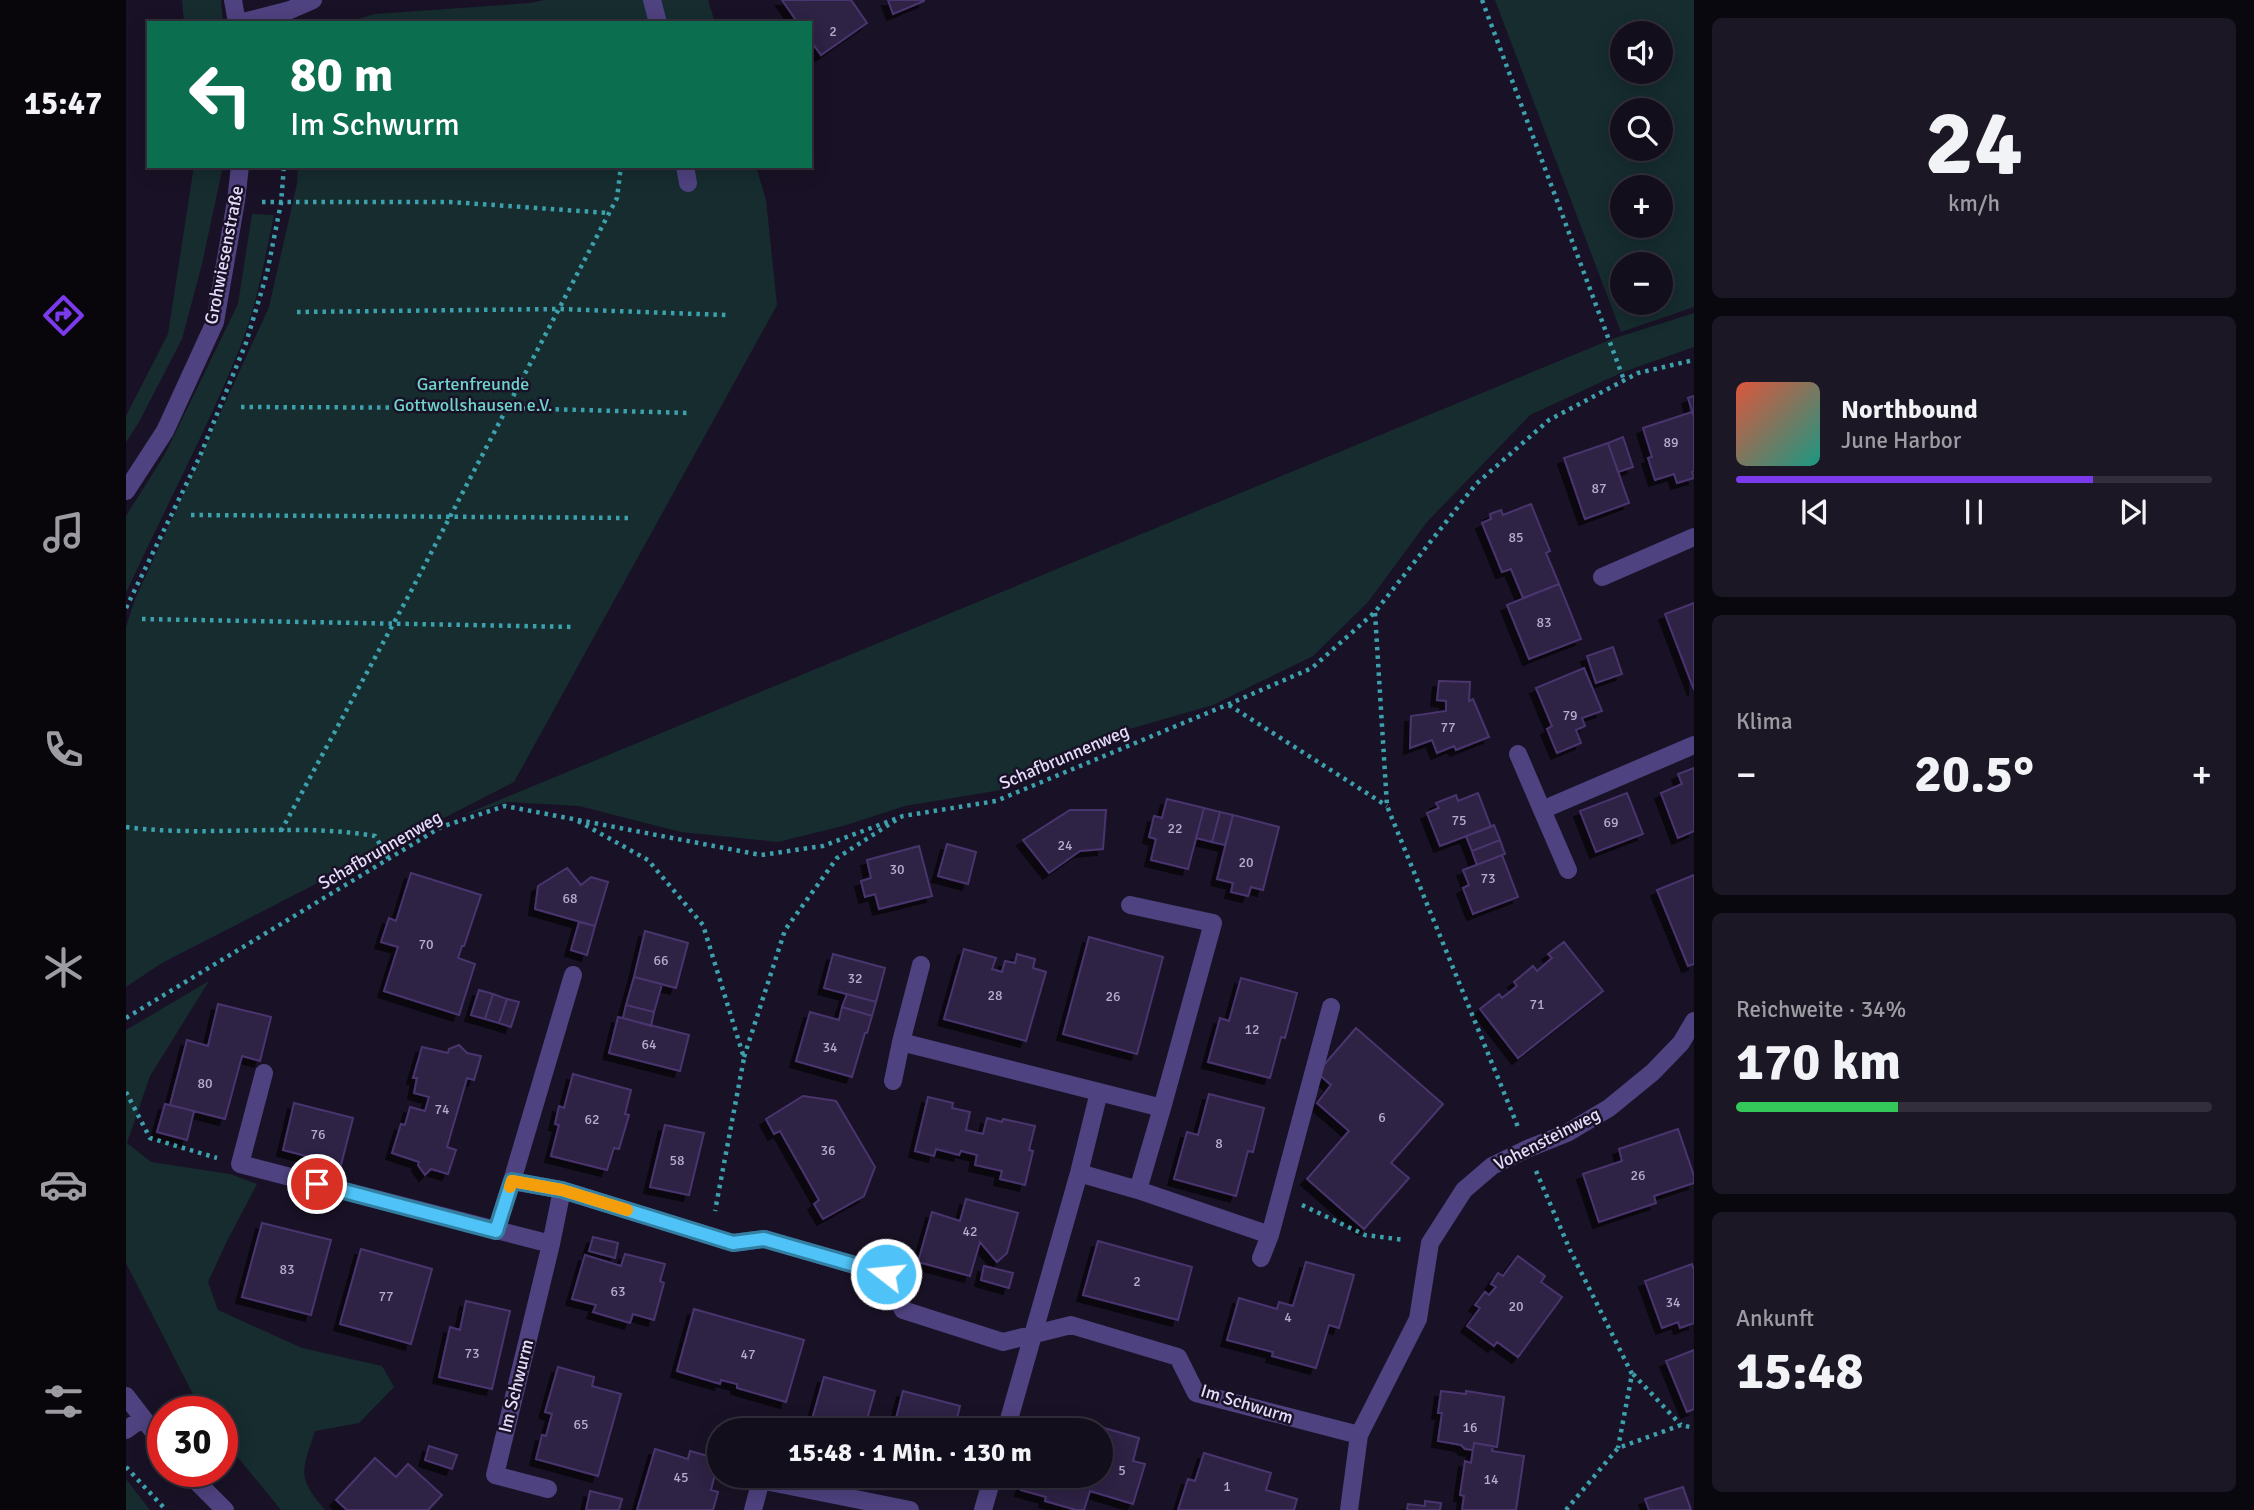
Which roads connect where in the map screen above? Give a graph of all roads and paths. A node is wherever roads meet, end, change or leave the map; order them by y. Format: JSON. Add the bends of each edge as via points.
{"nodes":[{"id":1,"x":233,"y":0,"type":"edge"},
{"id":2,"x":313,"y":0,"type":"edge"},
{"id":3,"x":652,"y":0,"type":"edge"},
{"id":4,"x":1482,"y":0,"type":"edge"},
{"id":5,"x":238,"y":21,"type":"edge"},
{"id":6,"x":246,"y":21,"type":"edge"},
{"id":7,"x":657,"y":21,"type":"edge"},
{"id":8,"x":240,"y":168,"type":"edge"},
{"id":9,"x":284,"y":168,"type":"edge"},
{"id":10,"x":621,"y":168,"type":"edge"},
{"id":11,"x":281,"y":203,"type":"junction"},
{"id":12,"x":609,"y":213,"type":"junction"},
{"id":13,"x":559,"y":309,"type":"junction"},
{"id":14,"x":297,"y":312,"type":"dead end"},
{"id":15,"x":726,"y":315,"type":"dead end"},
{"id":16,"x":1694,"y":360,"type":"edge"},
{"id":17,"x":1624,"y":380,"type":"junction"},
{"id":18,"x":241,"y":407,"type":"dead end"},
{"id":19,"x":508,"y":408,"type":"junction"},
{"id":20,"x":691,"y":412,"type":"dead end"},
{"id":21,"x":126,"y":491,"type":"edge"},
{"id":22,"x":191,"y":515,"type":"dead end"},
{"id":23,"x":450,"y":516,"type":"junction"},
{"id":24,"x":632,"y":518,"type":"dead end"},
{"id":25,"x":1694,"y":537,"type":"edge"},
{"id":26,"x":1602,"y":576,"type":"dead end"},
{"id":27,"x":126,"y":608,"type":"edge"},
{"id":28,"x":1375,"y":612,"type":"junction"},
{"id":29,"x":142,"y":619,"type":"dead end"},
{"id":30,"x":392,"y":625,"type":"junction"},
{"id":31,"x":575,"y":627,"type":"dead end"},
{"id":32,"x":1229,"y":704,"type":"junction"},
{"id":33,"x":1694,"y":745,"type":"edge"},
{"id":34,"x":1518,"y":754,"type":"dead end"},
{"id":35,"x":1387,"y":806,"type":"junction"},
{"id":36,"x":1542,"y":810,"type":"junction"},
{"id":37,"x":903,"y":816,"type":"junction"},
{"id":38,"x":574,"y":819,"type":"junction"},
{"id":39,"x":126,"y":827,"type":"edge"},
{"id":40,"x":281,"y":831,"type":"junction"},
{"id":41,"x":388,"y":859,"type":"junction"},
{"id":42,"x":1568,"y":870,"type":"dead end"},
{"id":43,"x":1130,"y":905,"type":"dead end"},
{"id":44,"x":921,"y":965,"type":"dead end"},
{"id":45,"x":573,"y":975,"type":"dead end"},
{"id":46,"x":1331,"y":1007,"type":"dead end"},
{"id":47,"x":126,"y":1018,"type":"edge"},
{"id":48,"x":1694,"y":1021,"type":"edge"},
{"id":49,"x":901,"y":1042,"type":"junction"},
{"id":50,"x":744,"y":1058,"type":"junction"},
{"id":51,"x":264,"y":1073,"type":"dead end"},
{"id":52,"x":893,"y":1082,"type":"dead end"},
{"id":53,"x":126,"y":1092,"type":"edge"},
{"id":54,"x":1099,"y":1092,"type":"junction"},
{"id":55,"x":1162,"y":1108,"type":"junction"},
{"id":56,"x":1527,"y":1149,"type":"junction"},
{"id":57,"x":240,"y":1164,"type":"junction"},
{"id":58,"x":1079,"y":1172,"type":"junction"},
{"id":59,"x":512,"y":1181,"type":"junction"},
{"id":60,"x":562,"y":1190,"type":"junction"},
{"id":61,"x":1138,"y":1190,"type":"junction"},
{"id":62,"x":1280,"y":1195,"type":"junction"},
{"id":63,"x":496,"y":1231,"type":"junction"},
{"id":64,"x":710,"y":1235,"type":"junction"},
{"id":65,"x":1269,"y":1235,"type":"junction"},
{"id":66,"x":1430,"y":1243,"type":"junction"},
{"id":67,"x":551,"y":1244,"type":"junction"},
{"id":68,"x":1261,"y":1258,"type":"dead end"},
{"id":69,"x":1033,"y":1335,"type":"junction"},
{"id":70,"x":1632,"y":1374,"type":"junction"},
{"id":71,"x":126,"y":1396,"type":"edge"},
{"id":72,"x":143,"y":1418,"type":"junction"},
{"id":73,"x":1009,"y":1418,"type":"edge"},
{"id":74,"x":147,"y":1423,"type":"edge"},
{"id":75,"x":1681,"y":1425,"type":"junction"},
{"id":76,"x":1694,"y":1428,"type":"edge"},
{"id":77,"x":126,"y":1430,"type":"edge"},
{"id":78,"x":1359,"y":1436,"type":"junction"},
{"id":79,"x":1618,"y":1448,"type":"junction"},
{"id":80,"x":126,"y":1467,"type":"edge"},
{"id":81,"x":202,"y":1487,"type":"edge"},
{"id":82,"x":758,"y":1488,"type":"edge"},
{"id":83,"x":811,"y":1488,"type":"edge"},
{"id":84,"x":989,"y":1488,"type":"edge"},
{"id":85,"x":548,"y":1489,"type":"dead end"},
{"id":86,"x":166,"y":1510,"type":"edge"},
{"id":87,"x":225,"y":1510,"type":"edge"},
{"id":88,"x":752,"y":1510,"type":"edge"},
{"id":89,"x":910,"y":1510,"type":"edge"},
{"id":90,"x":983,"y":1510,"type":"edge"},
{"id":91,"x":1349,"y":1510,"type":"edge"},
{"id":92,"x":1566,"y":1510,"type":"edge"}],
"edges":[{"from":1,"to":5,"type":"street"},
{"from":2,"to":6,"type":"street"},
{"from":3,"to":7,"type":"street"},
{"from":4,"to":17,"type":"path"},
{"from":8,"to":21,"type":"street","name":"Grohwiesenstraße","via":[[215,322],[165,431]]},
{"from":9,"to":11,"type":"path"},
{"from":10,"to":12,"type":"path","via":[[617,198]]},
{"from":11,"to":12,"type":"path","via":[[450,202]]},
{"from":11,"to":27,"type":"path","via":[[246,343],[200,456]]},
{"from":12,"to":13,"type":"path"},
{"from":13,"to":14,"type":"path"},
{"from":13,"to":15,"type":"path"},
{"from":13,"to":19,"type":"path"},
{"from":16,"to":17,"type":"path","name":"Schafbrunnenweg"},
{"from":17,"to":28,"type":"path","name":"Schafbrunnenweg","via":[[1549,420],[1476,484]]},
{"from":18,"to":19,"type":"path"},
{"from":19,"to":20,"type":"path"},
{"from":19,"to":23,"type":"path"},
{"from":22,"to":23,"type":"path"},
{"from":23,"to":24,"type":"path"},
{"from":23,"to":30,"type":"path"},
{"from":25,"to":26,"type":"street"},
{"from":28,"to":32,"type":"path","name":"Schafbrunnenweg","via":[[1312,668]]},
{"from":28,"to":35,"type":"path"},
{"from":29,"to":30,"type":"path"},
{"from":30,"to":31,"type":"path"},
{"from":30,"to":40,"type":"path"},
{"from":32,"to":35,"type":"path"},
{"from":32,"to":37,"type":"path","name":"Schafbrunnenweg","via":[[996,801]]},
{"from":33,"to":36,"type":"street"},
{"from":34,"to":36,"type":"street"},
{"from":35,"to":56,"type":"path"},
{"from":36,"to":42,"type":"street"},
{"from":37,"to":38,"type":"path","name":"Schafbrunnenweg","via":[[822,846],[761,855]]},
{"from":37,"to":50,"type":"path","via":[[837,858],[785,930]]},
{"from":38,"to":41,"type":"path","name":"Schafbrunnenweg","via":[[505,806],[442,827]]},
{"from":38,"to":50,"type":"path","via":[[649,860],[703,925]]},
{"from":39,"to":40,"type":"path"},
{"from":40,"to":41,"type":"path","via":[[343,830],[375,835]]},
{"from":41,"to":47,"type":"path","name":"Schafbrunnenweg"},
{"from":43,"to":55,"type":"street","via":[[1213,923]]},
{"from":44,"to":49,"type":"street"},
{"from":45,"to":59,"type":"street"},
{"from":46,"to":62,"type":"street"},
{"from":48,"to":56,"type":"street","name":"Vohensteinweg","via":[[1653,1072],[1609,1108],[1567,1133]]},
{"from":49,"to":52,"type":"street"},
{"from":49,"to":54,"type":"street"},
{"from":50,"to":64,"type":"path"},
{"from":51,"to":57,"type":"street"},
{"from":53,"to":57,"type":"path","via":[[150,1139]]},
{"from":54,"to":55,"type":"street"},
{"from":54,"to":58,"type":"street"},
{"from":55,"to":61,"type":"street"},
{"from":56,"to":66,"type":"street","name":"Vohensteinweg","via":[[1492,1166],[1464,1190]]},
{"from":56,"to":70,"type":"path","via":[[1570,1250]]},
{"from":57,"to":63,"type":"street"},
{"from":58,"to":61,"type":"street"},
{"from":58,"to":69,"type":"street"},
{"from":59,"to":60,"type":"street","name":"Im Schwurm"},
{"from":59,"to":63,"type":"street"},
{"from":60,"to":64,"type":"street","name":"Im Schwurm"},
{"from":60,"to":67,"type":"street","name":"Im Schwurm"},
{"from":61,"to":65,"type":"street"},
{"from":62,"to":65,"type":"street"},
{"from":62,"to":66,"type":"path","via":[[1365,1236]]},
{"from":63,"to":67,"type":"street"},
{"from":64,"to":69,"type":"street","name":"Im Schwurm","via":[[733,1243],[764,1239],[886,1274],[902,1310],[1003,1342]]},
{"from":65,"to":68,"type":"street"},
{"from":66,"to":78,"type":"street","name":"Vohensteinweg","via":[[1418,1319]]},
{"from":67,"to":85,"type":"street","name":"Im Schwurm","via":[[495,1475]]},
{"from":69,"to":73,"type":"street"},
{"from":69,"to":78,"type":"street","name":"Im Schwurm","via":[[1071,1325],[1178,1357],[1196,1393]]},
{"from":70,"to":75,"type":"path"},
{"from":70,"to":79,"type":"path"},
{"from":71,"to":72,"type":"street"},
{"from":72,"to":74,"type":"street"},
{"from":72,"to":77,"type":"street"},
{"from":75,"to":76,"type":"path"},
{"from":75,"to":79,"type":"path"},
{"from":78,"to":91,"type":"street","name":"Vohensteinweg"},
{"from":79,"to":92,"type":"path"},
{"from":80,"to":86,"type":"path"},
{"from":81,"to":87,"type":"street"},
{"from":82,"to":88,"type":"street"},
{"from":83,"to":89,"type":"street"},
{"from":84,"to":90,"type":"street"}]}
